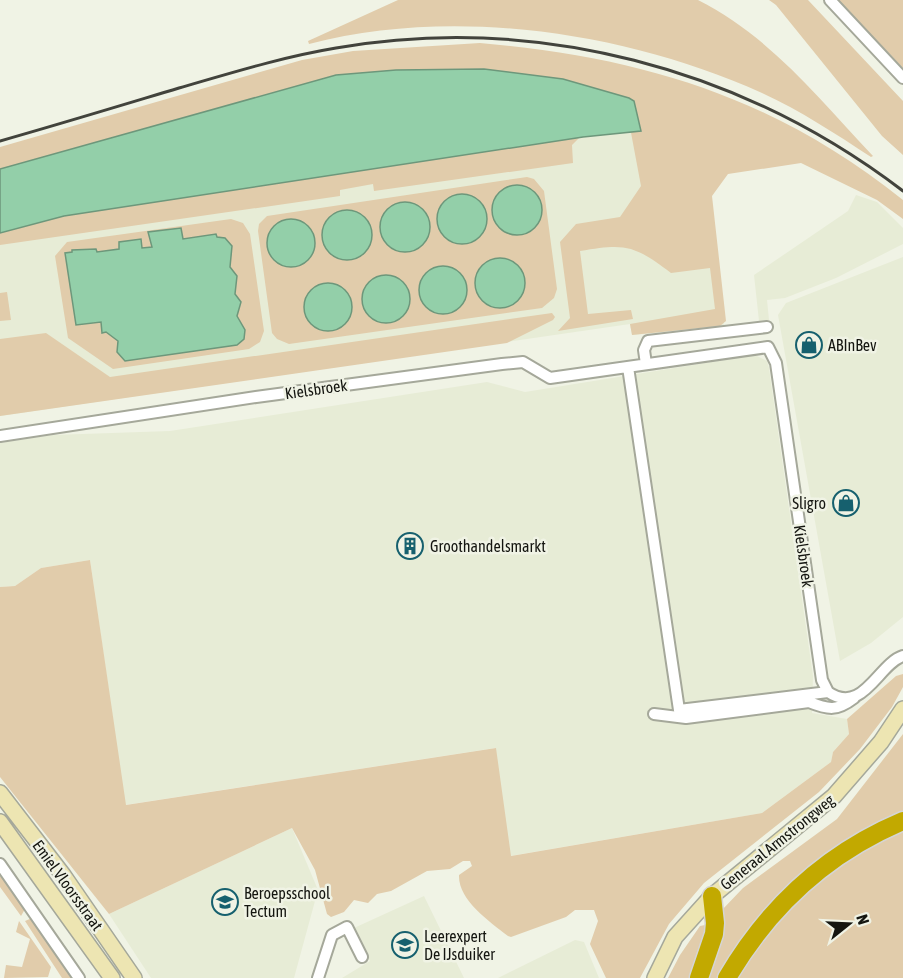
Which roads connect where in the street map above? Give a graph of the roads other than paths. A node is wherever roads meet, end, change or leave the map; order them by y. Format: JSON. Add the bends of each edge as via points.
{"nodes":[{"id":1,"x":830,"y":0,"type":"edge"},
{"id":2,"x":903,"y":78,"type":"edge"},
{"id":3,"x":767,"y":327,"type":"dead end"},
{"id":4,"x":646,"y":364,"type":"junction"},
{"id":5,"x":628,"y":367,"type":"junction"},
{"id":6,"x":0,"y":436,"type":"edge"},
{"id":7,"x":903,"y":656,"type":"edge"},
{"id":8,"x":903,"y":665,"type":"edge"},
{"id":9,"x":891,"y":667,"type":"junction"},
{"id":10,"x":828,"y":692,"type":"junction"},
{"id":11,"x":862,"y":692,"type":"junction"},
{"id":12,"x":824,"y":708,"type":"junction"},
{"id":13,"x":903,"y":709,"type":"edge"},
{"id":14,"x":654,"y":714,"type":"dead end"},
{"id":15,"x":682,"y":714,"type":"junction"},
{"id":16,"x":0,"y":793,"type":"edge"},
{"id":17,"x":0,"y":822,"type":"edge"},
{"id":18,"x":903,"y":822,"type":"edge"},
{"id":19,"x":0,"y":864,"type":"edge"},
{"id":20,"x":712,"y":896,"type":"junction"},
{"id":21,"x":362,"y":957,"type":"dead end"},
{"id":22,"x":80,"y":978,"type":"edge"},
{"id":23,"x":112,"y":978,"type":"edge"},
{"id":24,"x":134,"y":978,"type":"edge"},
{"id":25,"x":318,"y":978,"type":"edge"},
{"id":26,"x":655,"y":978,"type":"edge"},
{"id":27,"x":699,"y":978,"type":"edge"},
{"id":28,"x":727,"y":978,"type":"edge"},
{"id":29,"x":738,"y":978,"type":"edge"}],
"edges":[{"from":1,"to":2,"type":"street"},
{"from":3,"to":4,"type":"street","via":[[648,341],[644,350]]},
{"from":4,"to":5,"type":"street","name":"Kielsbroek"},
{"from":4,"to":10,"type":"street","name":"Kielsbroek","via":[[758,347],[770,350],[777,373],[822,680]]},
{"from":5,"to":6,"type":"street","name":"Kielsbroek","via":[[550,378],[523,362],[502,364]]},
{"from":5,"to":15,"type":"street"},
{"from":7,"to":9,"type":"street"},
{"from":8,"to":9,"type":"street"},
{"from":9,"to":11,"type":"street"},
{"from":10,"to":11,"type":"street","via":[[843,699]]},
{"from":10,"to":12,"type":"street"},
{"from":10,"to":15,"type":"street"},
{"from":11,"to":12,"type":"street","via":[[842,707]]},
{"from":12,"to":15,"type":"street","via":[[809,702]]},
{"from":13,"to":20,"type":"street","name":"Generaal Armstrongweg","via":[[881,742],[834,796]]},
{"from":14,"to":15,"type":"street"},
{"from":16,"to":24,"type":"street","name":"Emiel Vloorsstraat"},
{"from":17,"to":23,"type":"street","name":"Emiel Vloorsstraat"},
{"from":18,"to":28,"type":"highway","via":[[877,832],[795,890],[766,919]]},
{"from":18,"to":29,"type":"highway","via":[[813,885],[772,926]]},
{"from":19,"to":22,"type":"street"},
{"from":20,"to":26,"type":"street","name":"Generaal Armstrongweg","via":[[675,937]]},
{"from":20,"to":27,"type":"highway","via":[[716,923]]},
{"from":21,"to":25,"type":"street","via":[[347,927],[332,935]]}]}
